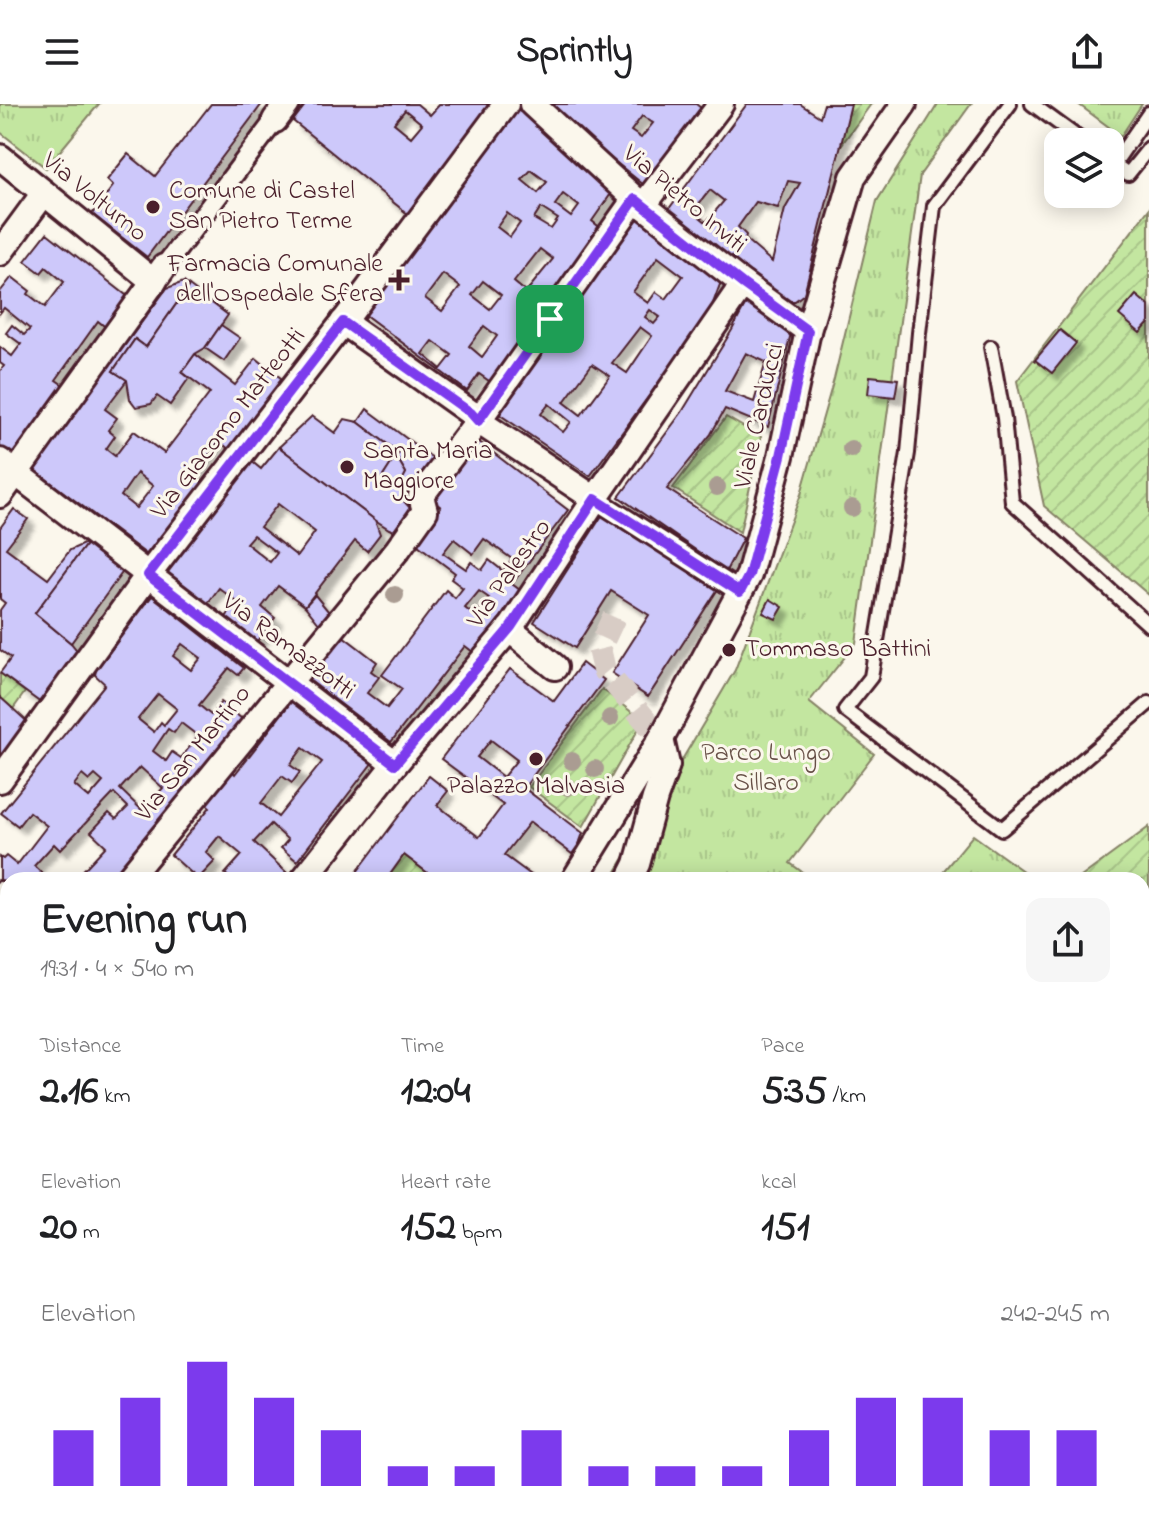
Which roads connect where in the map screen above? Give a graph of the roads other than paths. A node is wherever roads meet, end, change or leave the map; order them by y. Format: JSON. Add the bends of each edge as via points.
{"nodes":[{"id":1,"x":506,"y":104,"type":"edge"},
{"id":2,"x":532,"y":104,"type":"edge"},
{"id":3,"x":721,"y":104,"type":"edge"},
{"id":4,"x":904,"y":104,"type":"edge"},
{"id":5,"x":1010,"y":104,"type":"edge"},
{"id":6,"x":1032,"y":104,"type":"edge"},
{"id":7,"x":281,"y":112,"type":"edge"},
{"id":8,"x":1149,"y":113,"type":"edge"},
{"id":9,"x":1065,"y":128,"type":"edge"},
{"id":10,"x":1124,"y":146,"type":"edge"},
{"id":11,"x":1149,"y":148,"type":"edge"},
{"id":12,"x":0,"y":157,"type":"edge"},
{"id":13,"x":1124,"y":171,"type":"edge"},
{"id":14,"x":44,"y":193,"type":"junction"},
{"id":15,"x":639,"y":202,"type":"junction"},
{"id":16,"x":0,"y":253,"type":"edge"},
{"id":17,"x":159,"y":274,"type":"junction"},
{"id":18,"x":743,"y":284,"type":"junction"},
{"id":19,"x":343,"y":322,"type":"junction"},
{"id":20,"x":808,"y":331,"type":"junction"},
{"id":21,"x":991,"y":347,"type":"dead end"},
{"id":22,"x":478,"y":421,"type":"junction"},
{"id":23,"x":8,"y":467,"type":"edge"},
{"id":24,"x":0,"y":495,"type":"edge"},
{"id":25,"x":595,"y":499,"type":"junction"},
{"id":26,"x":148,"y":575,"type":"junction"},
{"id":27,"x":740,"y":592,"type":"junction"},
{"id":28,"x":1149,"y":625,"type":"edge"},
{"id":29,"x":509,"y":629,"type":"junction"},
{"id":30,"x":555,"y":667,"type":"dead end"},
{"id":31,"x":288,"y":682,"type":"junction"},
{"id":32,"x":1149,"y":703,"type":"edge"},
{"id":33,"x":661,"y":739,"type":"junction"},
{"id":34,"x":395,"y":764,"type":"junction"},
{"id":35,"x":0,"y":780,"type":"edge"},
{"id":36,"x":134,"y":872,"type":"edge"},
{"id":37,"x":309,"y":872,"type":"edge"},
{"id":38,"x":579,"y":872,"type":"edge"},
{"id":39,"x":633,"y":872,"type":"edge"}],
"edges":[{"from":1,"to":19,"type":"street","name":"Via Giacomo Matteotti"},
{"from":2,"to":15,"type":"street","name":"Via Pietro Inviti"},
{"from":3,"to":15,"type":"street","name":"Via San Martino"},
{"from":4,"to":20,"type":"street","name":"Viale Carducci","via":[[853,177]]},
{"from":5,"to":32,"type":"lane","via":[[934,206],[908,453],[871,677],[845,710],[1002,829]]},
{"from":6,"to":9,"type":"lane"},
{"from":7,"to":17,"type":"street"},
{"from":8,"to":10,"type":"lane"},
{"from":11,"to":13,"type":"lane","via":[[1128,174]]},
{"from":12,"to":14,"type":"street","name":"Via Volturno"},
{"from":14,"to":16,"type":"street"},
{"from":14,"to":17,"type":"street","name":"Via Volturno"},
{"from":15,"to":18,"type":"street","name":"Via Pietro Inviti"},
{"from":15,"to":22,"type":"street","name":"Via San Martino"},
{"from":17,"to":23,"type":"street"},
{"from":18,"to":20,"type":"street","name":"Via Pietro Inviti"},
{"from":18,"to":25,"type":"street","name":"Via Palestro"},
{"from":19,"to":22,"type":"street"},
{"from":19,"to":26,"type":"street","name":"Via Giacomo Matteotti"},
{"from":20,"to":27,"type":"street","name":"Viale Carducci","via":[[777,471]]},
{"from":21,"to":28,"type":"lane","via":[[1012,502]]},
{"from":22,"to":25,"type":"street"},
{"from":22,"to":31,"type":"street","name":"Via San Martino","via":[[421,496],[425,511],[398,549]]},
{"from":23,"to":24,"type":"street"},
{"from":23,"to":26,"type":"street","name":"Via Ramazzotti"},
{"from":25,"to":27,"type":"street"},
{"from":25,"to":29,"type":"street","name":"Via Palestro"},
{"from":26,"to":31,"type":"street","name":"Via Ramazzotti"},
{"from":26,"to":35,"type":"street","name":"Via Giacomo Matteotti"},
{"from":27,"to":33,"type":"street","name":"Viale Carducci"},
{"from":29,"to":30,"type":"street"},
{"from":29,"to":34,"type":"street","name":"Via Palestro"},
{"from":31,"to":34,"type":"street","name":"Via Ramazzotti"},
{"from":31,"to":36,"type":"street","name":"Via San Martino"},
{"from":33,"to":38,"type":"street","name":"Viale Carducci"},
{"from":33,"to":39,"type":"street","via":[[667,765]]},
{"from":34,"to":37,"type":"street","name":"Via Palestro"}]}
